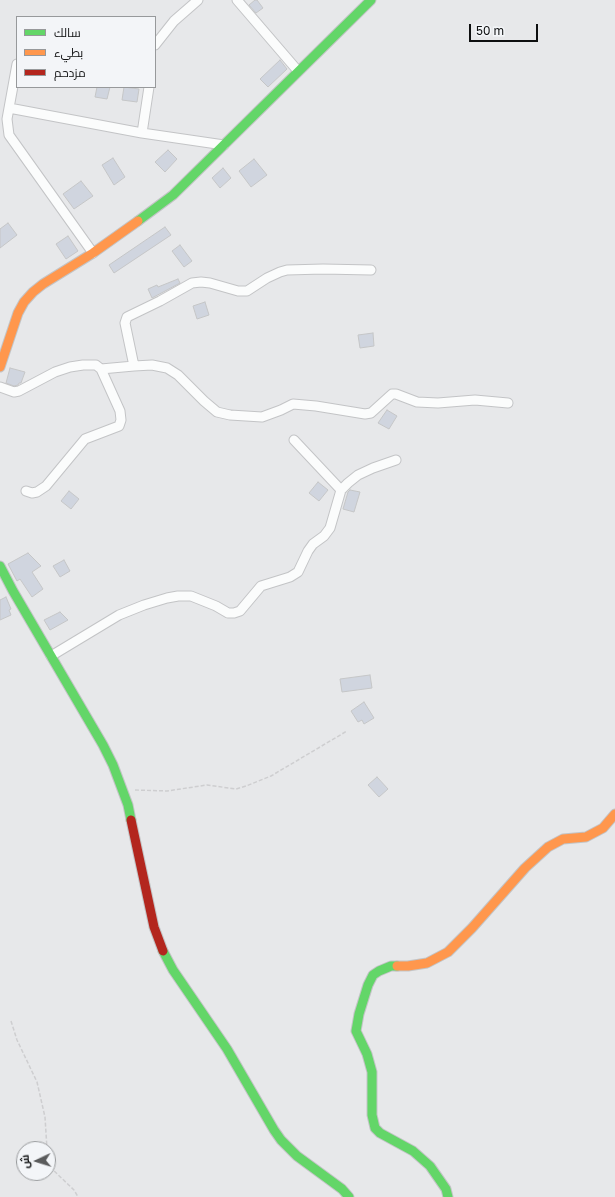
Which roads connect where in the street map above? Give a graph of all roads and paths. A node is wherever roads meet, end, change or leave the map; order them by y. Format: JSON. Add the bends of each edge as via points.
{"nodes":[{"id":1,"x":198,"y":0,"type":"edge"},
{"id":2,"x":236,"y":0,"type":"edge"},
{"id":3,"x":371,"y":0,"type":"edge"},
{"id":4,"x":156,"y":44,"type":"edge"},
{"id":5,"x":16,"y":70,"type":"edge"},
{"id":6,"x":298,"y":71,"type":"junction"},
{"id":7,"x":149,"y":88,"type":"edge"},
{"id":8,"x":9,"y":108,"type":"junction"},
{"id":9,"x":142,"y":133,"type":"junction"},
{"id":10,"x":224,"y":145,"type":"junction"},
{"id":11,"x":93,"y":253,"type":"junction"},
{"id":12,"x":371,"y":270,"type":"dead end"},
{"id":13,"x":134,"y":366,"type":"junction"},
{"id":14,"x":0,"y":367,"type":"edge"},
{"id":15,"x":101,"y":369,"type":"junction"},
{"id":16,"x":0,"y":388,"type":"edge"},
{"id":17,"x":508,"y":403,"type":"dead end"},
{"id":18,"x":294,"y":440,"type":"dead end"},
{"id":19,"x":396,"y":460,"type":"dead end"},
{"id":20,"x":26,"y":490,"type":"dead end"},
{"id":21,"x":341,"y":490,"type":"junction"},
{"id":22,"x":0,"y":567,"type":"edge"},
{"id":23,"x":50,"y":656,"type":"junction"},
{"id":24,"x":347,"y":731,"type":"dead end"},
{"id":25,"x":123,"y":790,"type":"junction"},
{"id":26,"x":615,"y":814,"type":"edge"},
{"id":27,"x":11,"y":1021,"type":"dead end"},
{"id":28,"x":46,"y":1141,"type":"edge"},
{"id":29,"x":56,"y":1173,"type":"edge"},
{"id":30,"x":78,"y":1197,"type":"edge"},
{"id":31,"x":349,"y":1197,"type":"edge"},
{"id":32,"x":448,"y":1197,"type":"edge"}],
"edges":[{"from":1,"to":4,"type":"street","via":[[174,21]]},
{"from":2,"to":6,"type":"street"},
{"from":3,"to":6,"type":"street"},
{"from":5,"to":8,"type":"street"},
{"from":6,"to":10,"type":"street"},
{"from":7,"to":9,"type":"street"},
{"from":8,"to":9,"type":"street"},
{"from":8,"to":11,"type":"street","via":[[9,135]]},
{"from":9,"to":10,"type":"street"},
{"from":10,"to":11,"type":"street","via":[[163,203]]},
{"from":11,"to":14,"type":"street","via":[[43,284],[24,302]]},
{"from":12,"to":13,"type":"street","via":[[288,270],[267,278],[247,291],[210,283],[192,283],[126,319]]},
{"from":13,"to":15,"type":"street"},
{"from":13,"to":17,"type":"street","via":[[152,365],[167,368],[217,412],[230,415],[262,416],[293,404],[365,414],[371,413],[392,394],[417,402],[438,404],[475,400]]},
{"from":15,"to":16,"type":"street","via":[[96,366],[70,367],[19,391]]},
{"from":15,"to":20,"type":"street","via":[[120,411],[119,426],[85,439],[46,486],[37,492]]},
{"from":18,"to":21,"type":"street"},
{"from":19,"to":21,"type":"street","via":[[358,475]]},
{"from":21,"to":23,"type":"street","via":[[330,528],[313,544],[298,572],[261,586],[240,611],[228,613],[191,596],[167,598],[119,615]]},
{"from":22,"to":23,"type":"street"},
{"from":23,"to":25,"type":"street","via":[[103,746]]},
{"from":24,"to":25,"type":"path","via":[[271,776],[246,786],[236,788],[207,784],[167,791]]},
{"from":25,"to":31,"type":"street","via":[[154,927],[172,970],[227,1049],[281,1140]]},
{"from":26,"to":32,"type":"street","via":[[603,828],[586,837],[563,839],[548,847],[525,868],[448,952],[427,963],[391,966],[373,974],[368,985],[356,1031],[372,1072],[372,1115],[375,1128],[413,1151],[430,1166],[446,1189]]},
{"from":27,"to":28,"type":"path","via":[[37,1082],[45,1118]]},
{"from":29,"to":30,"type":"path"}]}
